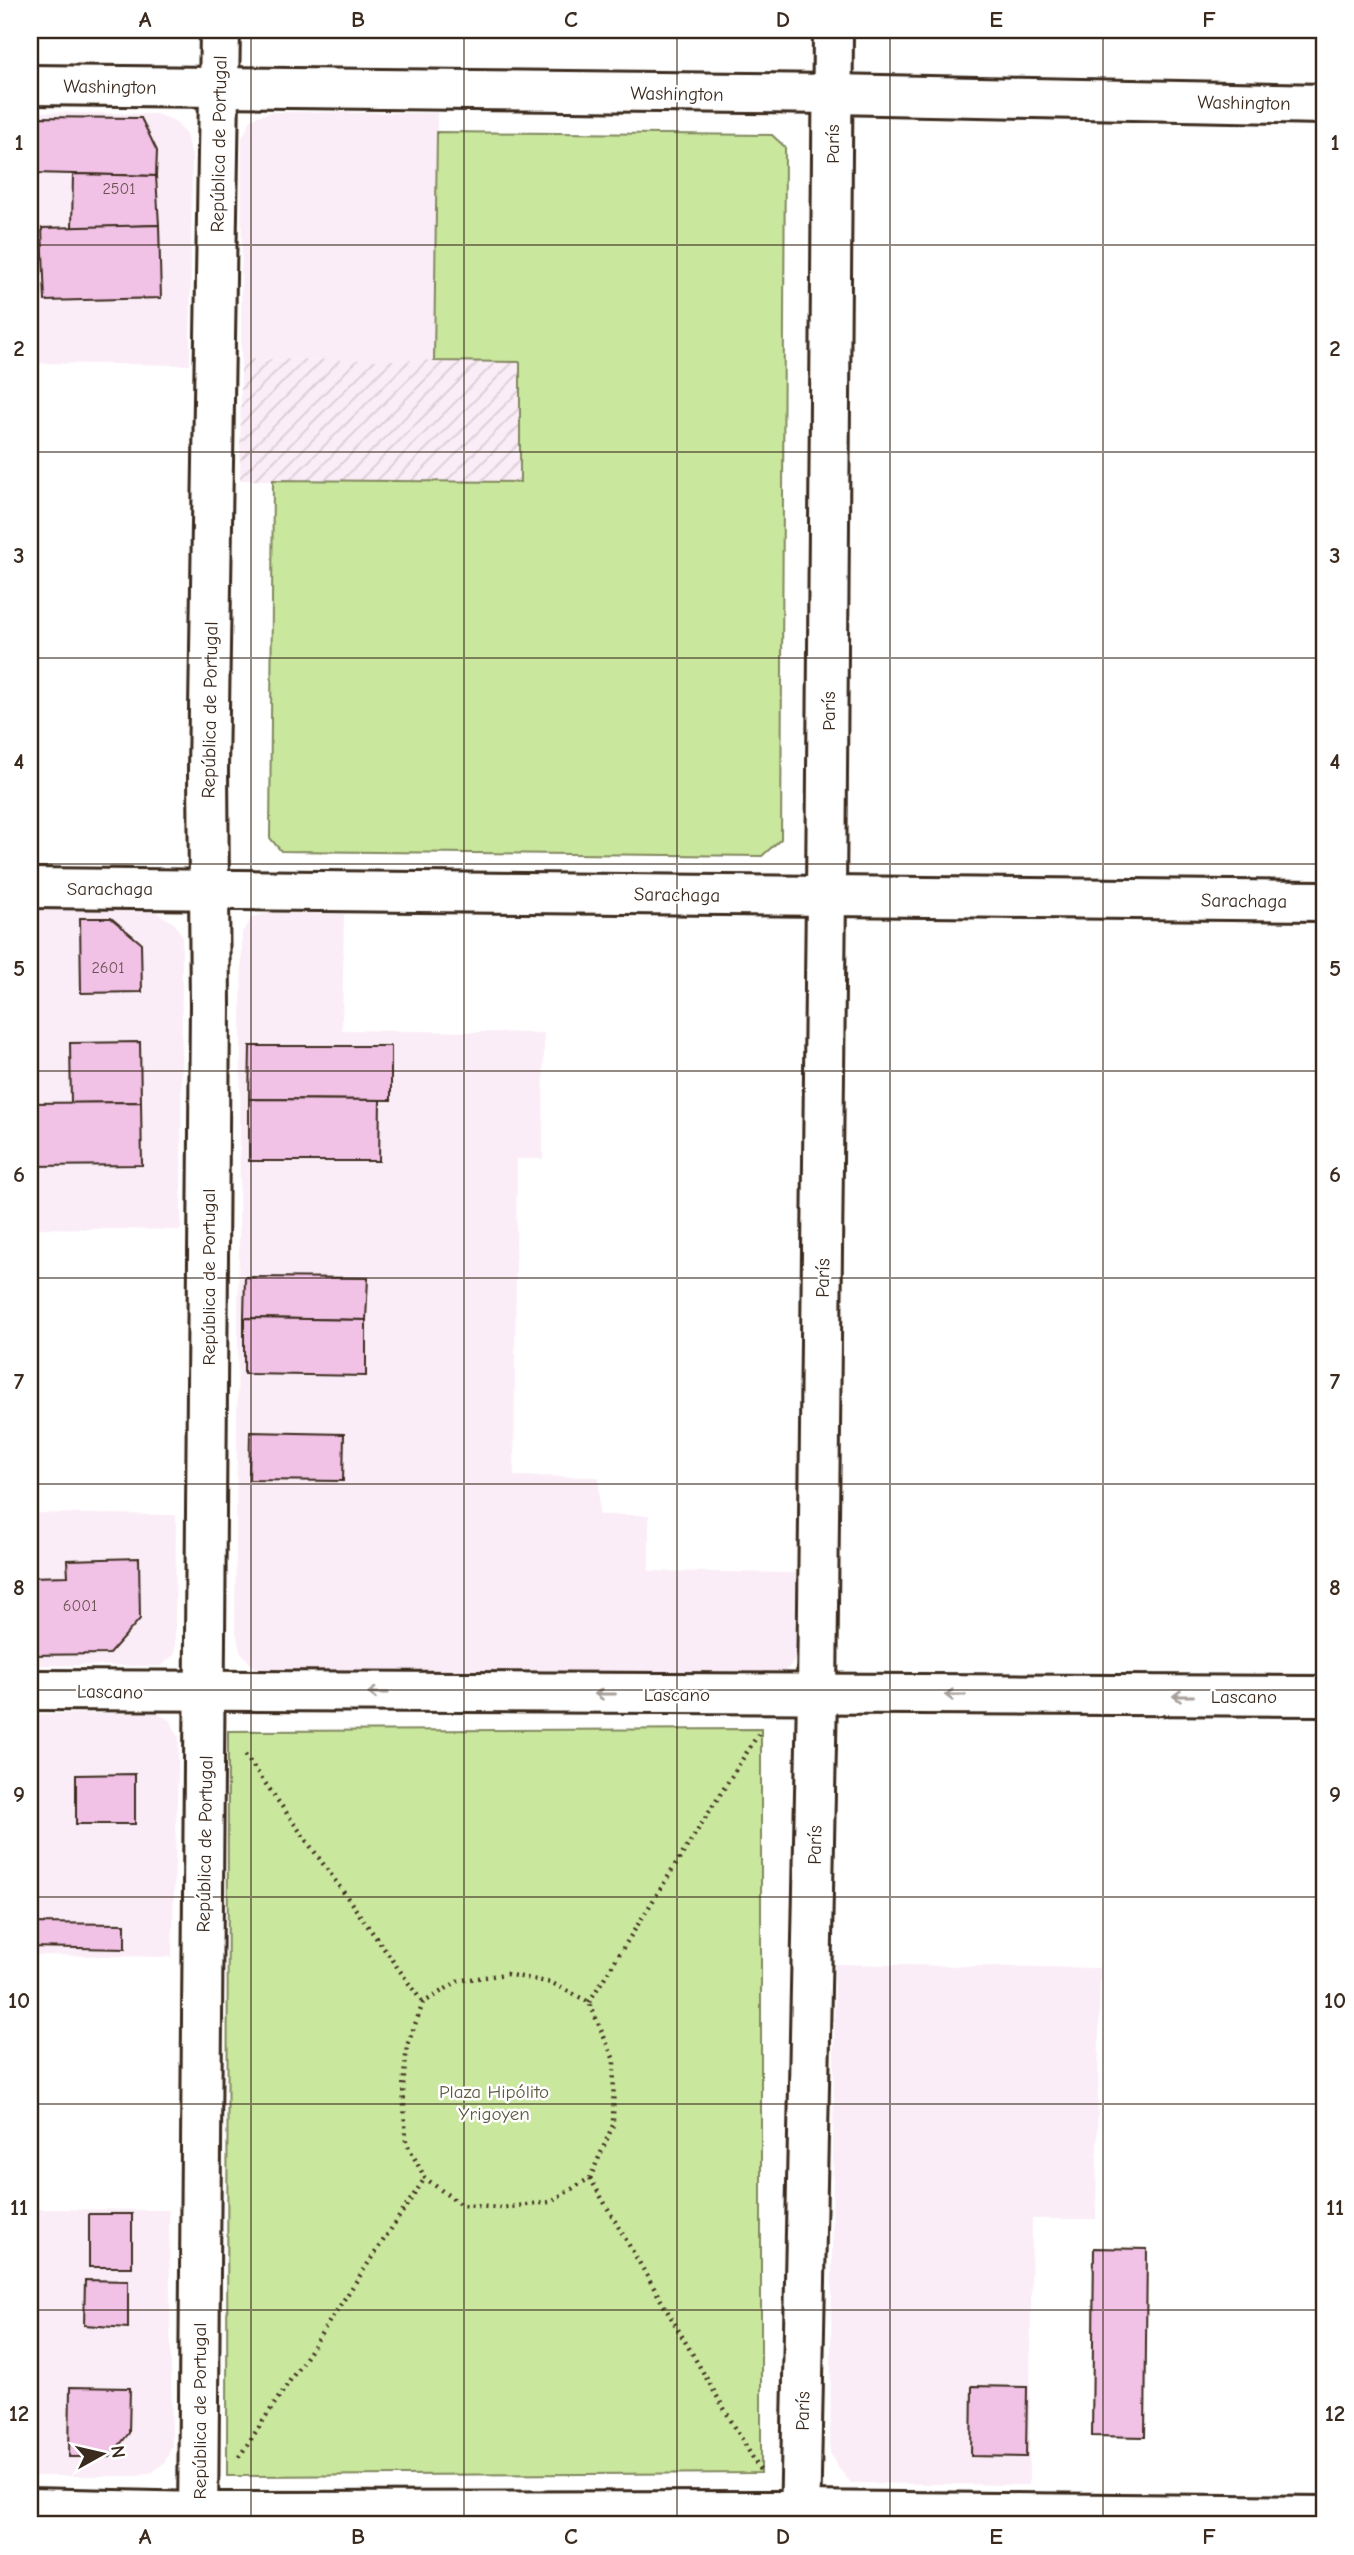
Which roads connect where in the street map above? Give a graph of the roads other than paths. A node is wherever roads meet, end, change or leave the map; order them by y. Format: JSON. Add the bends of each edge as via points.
{"nodes":[{"id":1,"x":220,"y":30,"type":"edge"},
{"id":2,"x":833,"y":30,"type":"edge"},
{"id":3,"x":30,"y":85,"type":"edge"},
{"id":4,"x":220,"y":88,"type":"junction"},
{"id":5,"x":833,"y":94,"type":"junction"},
{"id":6,"x":1324,"y":104,"type":"edge"},
{"id":7,"x":30,"y":888,"type":"edge"},
{"id":8,"x":209,"y":889,"type":"junction"},
{"id":9,"x":826,"y":896,"type":"junction"},
{"id":10,"x":1324,"y":901,"type":"edge"},
{"id":11,"x":30,"y":1689,"type":"edge"},
{"id":12,"x":205,"y":1692,"type":"junction"},
{"id":13,"x":817,"y":1695,"type":"junction"},
{"id":14,"x":1324,"y":1696,"type":"edge"},
{"id":15,"x":30,"y":2508,"type":"edge"},
{"id":16,"x":1324,"y":2516,"type":"edge"},
{"id":17,"x":800,"y":2518,"type":"edge"},
{"id":18,"x":199,"y":2519,"type":"edge"}],
"edges":[{"from":1,"to":4,"type":"street","name":"República de Portugal"},
{"from":2,"to":5,"type":"street","name":"París"},
{"from":3,"to":4,"type":"street","name":"Washington"},
{"from":4,"to":5,"type":"street","name":"Washington"},
{"from":4,"to":8,"type":"street","name":"República de Portugal"},
{"from":5,"to":6,"type":"street","name":"Washington"},
{"from":5,"to":9,"type":"street","name":"París"},
{"from":7,"to":8,"type":"street","name":"Sarachaga"},
{"from":8,"to":9,"type":"street","name":"Sarachaga"},
{"from":8,"to":12,"type":"street","name":"República de Portugal"},
{"from":9,"to":10,"type":"street","name":"Sarachaga"},
{"from":9,"to":13,"type":"street","name":"París"},
{"from":11,"to":12,"type":"street","name":"Lascano"},
{"from":13,"to":12,"type":"street","name":"Lascano","one_way":true},
{"from":12,"to":18,"type":"street","name":"República de Portugal"},
{"from":14,"to":13,"type":"street","name":"Lascano","one_way":true},
{"from":13,"to":17,"type":"street","name":"París"},
{"from":15,"to":18,"type":"street"},
{"from":16,"to":17,"type":"street"},
{"from":17,"to":18,"type":"street"}]}
